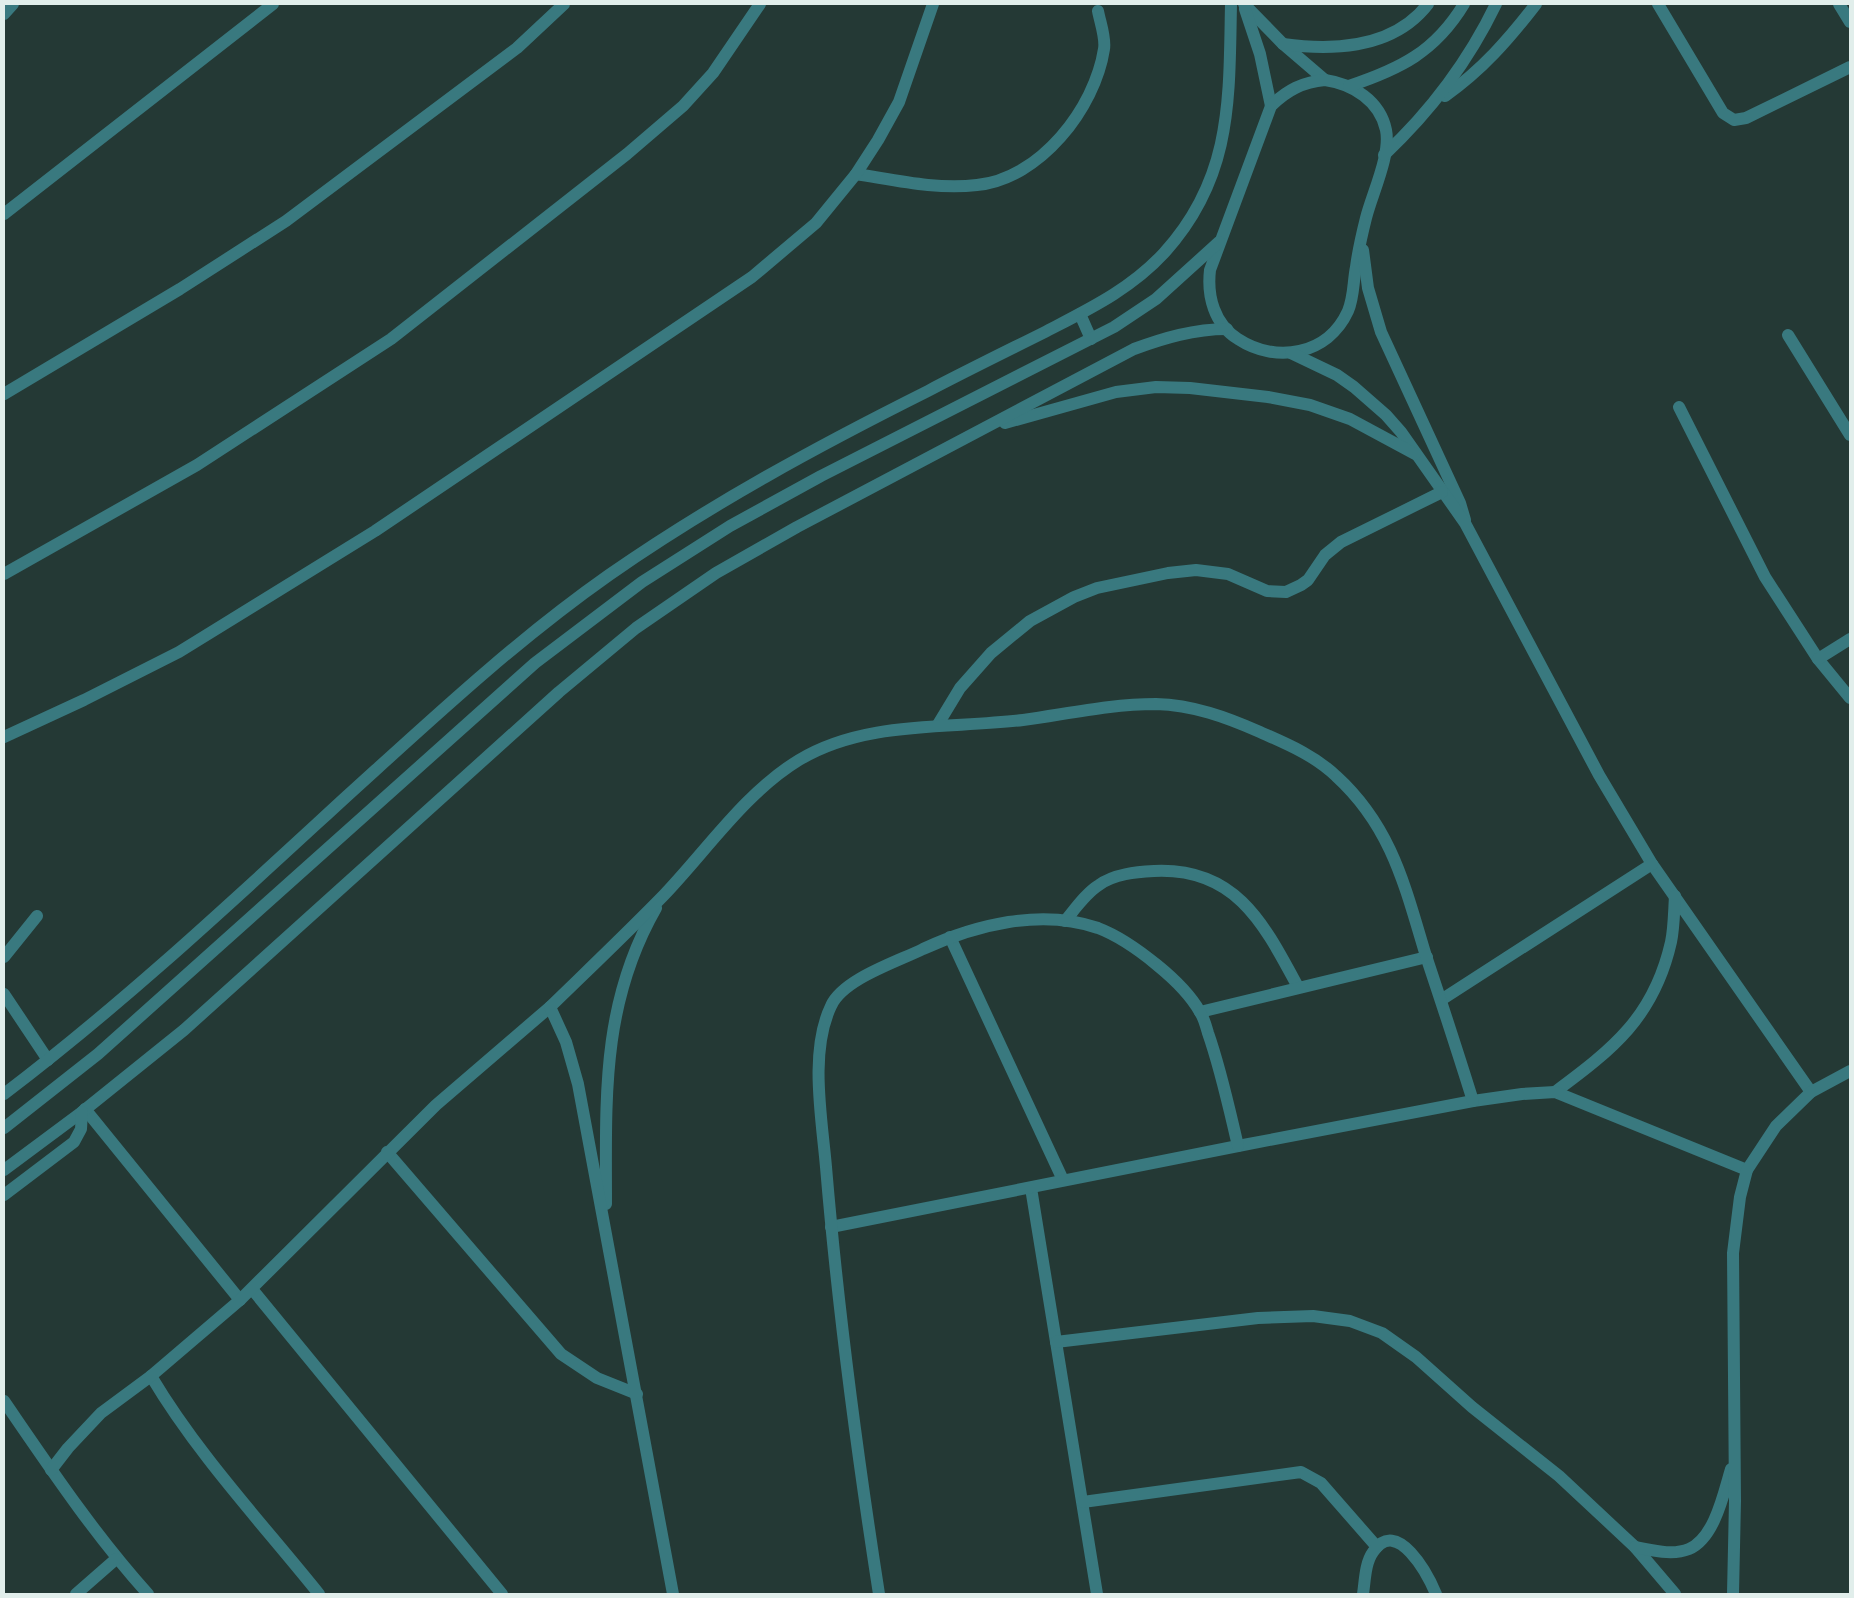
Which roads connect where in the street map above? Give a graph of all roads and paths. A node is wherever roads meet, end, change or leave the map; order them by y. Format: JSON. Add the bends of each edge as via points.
{"nodes":[{"id":1,"x":13,"y":4,"type":"edge"},
{"id":2,"x":273,"y":4,"type":"edge"},
{"id":3,"x":564,"y":4,"type":"edge"},
{"id":4,"x":760,"y":4,"type":"edge"},
{"id":5,"x":933,"y":4,"type":"edge"},
{"id":6,"x":1231,"y":4,"type":"edge"},
{"id":7,"x":1244,"y":4,"type":"edge"},
{"id":8,"x":1428,"y":4,"type":"edge"},
{"id":9,"x":1496,"y":4,"type":"edge"},
{"id":10,"x":1524,"y":4,"type":"edge"},
{"id":11,"x":1536,"y":4,"type":"edge"},
{"id":12,"x":1658,"y":4,"type":"edge"},
{"id":13,"x":1839,"y":4,"type":"edge"},
{"id":14,"x":1462,"y":5,"type":"edge"},
{"id":15,"x":1098,"y":12,"type":"dead end"},
{"id":16,"x":4,"y":14,"type":"edge"},
{"id":17,"x":1850,"y":22,"type":"edge"},
{"id":18,"x":1507,"y":41,"type":"junction"},
{"id":19,"x":1283,"y":44,"type":"junction"},
{"id":20,"x":1850,"y":67,"type":"edge"},
{"id":21,"x":1325,"y":80,"type":"junction"},
{"id":22,"x":1349,"y":86,"type":"junction"},
{"id":23,"x":1434,"y":103,"type":"junction"},
{"id":24,"x":1272,"y":106,"type":"junction"},
{"id":25,"x":1384,"y":156,"type":"junction"},
{"id":26,"x":856,"y":174,"type":"junction"},
{"id":27,"x":4,"y":214,"type":"edge"},
{"id":28,"x":1362,"y":233,"type":"junction"},
{"id":29,"x":1219,"y":242,"type":"junction"},
{"id":30,"x":1080,"y":314,"type":"junction"},
{"id":31,"x":1227,"y":329,"type":"junction"},
{"id":32,"x":1788,"y":335,"type":"dead end"},
{"id":33,"x":1091,"y":339,"type":"junction"},
{"id":34,"x":1291,"y":353,"type":"junction"},
{"id":35,"x":4,"y":394,"type":"edge"},
{"id":36,"x":1679,"y":406,"type":"dead end"},
{"id":37,"x":980,"y":430,"type":"junction"},
{"id":38,"x":1850,"y":435,"type":"edge"},
{"id":39,"x":1417,"y":456,"type":"junction"},
{"id":40,"x":1442,"y":492,"type":"junction"},
{"id":41,"x":1465,"y":523,"type":"junction"},
{"id":42,"x":4,"y":574,"type":"edge"},
{"id":43,"x":1850,"y":639,"type":"edge"},
{"id":44,"x":1818,"y":659,"type":"junction"},
{"id":45,"x":1850,"y":698,"type":"edge"},
{"id":46,"x":937,"y":726,"type":"junction"},
{"id":47,"x":4,"y":737,"type":"edge"},
{"id":48,"x":1652,"y":864,"type":"junction"},
{"id":49,"x":664,"y":895,"type":"junction"},
{"id":50,"x":1675,"y":896,"type":"junction"},
{"id":51,"x":37,"y":916,"type":"dead end"},
{"id":52,"x":1065,"y":920,"type":"junction"},
{"id":53,"x":950,"y":937,"type":"junction"},
{"id":54,"x":1427,"y":957,"type":"junction"},
{"id":55,"x":4,"y":958,"type":"edge"},
{"id":56,"x":1298,"y":987,"type":"junction"},
{"id":57,"x":4,"y":994,"type":"edge"},
{"id":58,"x":1441,"y":1000,"type":"junction"},
{"id":59,"x":550,"y":1007,"type":"junction"},
{"id":60,"x":1200,"y":1012,"type":"junction"},
{"id":61,"x":48,"y":1060,"type":"junction"},
{"id":62,"x":1850,"y":1071,"type":"edge"},
{"id":63,"x":1555,"y":1092,"type":"junction"},
{"id":64,"x":1811,"y":1092,"type":"junction"},
{"id":65,"x":4,"y":1094,"type":"edge"},
{"id":66,"x":1473,"y":1102,"type":"junction"},
{"id":67,"x":84,"y":1111,"type":"junction"},
{"id":68,"x":4,"y":1128,"type":"edge"},
{"id":69,"x":1238,"y":1146,"type":"junction"},
{"id":70,"x":387,"y":1152,"type":"junction"},
{"id":71,"x":4,"y":1170,"type":"edge"},
{"id":72,"x":1747,"y":1170,"type":"junction"},
{"id":73,"x":1063,"y":1180,"type":"junction"},
{"id":74,"x":1032,"y":1188,"type":"junction"},
{"id":75,"x":4,"y":1195,"type":"edge"},
{"id":76,"x":605,"y":1227,"type":"junction"},
{"id":77,"x":831,"y":1227,"type":"junction"},
{"id":78,"x":252,"y":1289,"type":"junction"},
{"id":79,"x":240,"y":1300,"type":"junction"},
{"id":80,"x":1056,"y":1342,"type":"junction"},
{"id":81,"x":151,"y":1376,"type":"junction"},
{"id":82,"x":637,"y":1394,"type":"junction"},
{"id":83,"x":4,"y":1401,"type":"edge"},
{"id":84,"x":1734,"y":1457,"type":"junction"},
{"id":85,"x":51,"y":1470,"type":"junction"},
{"id":86,"x":1083,"y":1502,"type":"junction"},
{"id":87,"x":1377,"y":1547,"type":"junction"},
{"id":88,"x":1635,"y":1547,"type":"junction"},
{"id":89,"x":116,"y":1559,"type":"junction"},
{"id":90,"x":76,"y":1594,"type":"edge"},
{"id":91,"x":148,"y":1594,"type":"edge"},
{"id":92,"x":319,"y":1594,"type":"edge"},
{"id":93,"x":502,"y":1594,"type":"edge"},
{"id":94,"x":673,"y":1594,"type":"edge"},
{"id":95,"x":879,"y":1594,"type":"edge"},
{"id":96,"x":1097,"y":1594,"type":"edge"},
{"id":97,"x":1363,"y":1594,"type":"edge"},
{"id":98,"x":1436,"y":1594,"type":"edge"},
{"id":99,"x":1675,"y":1594,"type":"edge"},
{"id":100,"x":1733,"y":1594,"type":"edge"}],
"edges":[{"from":1,"to":16,"type":"street"},
{"from":2,"to":27,"type":"street"},
{"from":3,"to":35,"type":"street","via":[[517,48],[286,221],[172,294]]},
{"from":4,"to":42,"type":"street","via":[[712,73],[683,106],[620,160],[391,339],[197,464]]},
{"from":5,"to":26,"type":"street","via":[[899,102]]},
{"from":6,"to":30,"type":"street","via":[[1227,118],[1217,162],[1204,194],[1186,225],[1150,268],[1118,293]]},
{"from":7,"to":19,"type":"street"},
{"from":7,"to":24,"type":"street"},
{"from":8,"to":19,"type":"street","via":[[1402,27],[1373,40],[1325,48]]},
{"from":9,"to":23,"type":"street","via":[[1469,54]]},
{"from":10,"to":18,"type":"street"},
{"from":11,"to":18,"type":"street"},
{"from":12,"to":20,"type":"street","via":[[1723,113],[1734,120],[1746,118]]},
{"from":13,"to":17,"type":"street"},
{"from":14,"to":22,"type":"street","via":[[1442,34],[1414,59]]},
{"from":15,"to":26,"type":"street","via":[[1105,47],[1094,88],[1056,143],[1020,172],[978,186],[923,184]]},
{"from":18,"to":23,"type":"street","via":[[1476,72]]},
{"from":19,"to":21,"type":"street"},
{"from":21,"to":22,"type":"street"},
{"from":21,"to":24,"type":"street","via":[[1296,87]]},
{"from":22,"to":25,"type":"street","via":[[1369,100],[1382,119],[1386,131]]},
{"from":23,"to":25,"type":"street"},
{"from":24,"to":29,"type":"street"},
{"from":25,"to":28,"type":"street"},
{"from":26,"to":47,"type":"street","via":[[816,223],[752,276],[375,531],[179,652]]},
{"from":28,"to":34,"type":"street","via":[[1352,300],[1341,323],[1323,341]]},
{"from":28,"to":41,"type":"street","via":[[1368,288],[1381,332],[1460,503]]},
{"from":29,"to":31,"type":"street","via":[[1208,283],[1213,308]]},
{"from":29,"to":33,"type":"street","via":[[1156,299]]},
{"from":30,"to":33,"type":"street"},
{"from":30,"to":61,"type":"street","via":[[766,475],[656,542],[605,578],[452,698],[211,920]]},
{"from":31,"to":34,"type":"street","via":[[1236,338],[1258,349]]},
{"from":31,"to":37,"type":"street","via":[[1180,334],[1134,349]]},
{"from":32,"to":38,"type":"street"},
{"from":33,"to":68,"type":"street","via":[[775,500],[685,553],[605,608],[535,663],[98,1054]]},
{"from":34,"to":39,"type":"street","via":[[1337,374],[1354,387],[1386,415]]},
{"from":36,"to":44,"type":"street","via":[[1765,577]]},
{"from":37,"to":39,"type":"street","via":[[1116,392],[1156,387],[1190,388],[1268,396],[1310,405],[1350,420]]},
{"from":37,"to":67,"type":"street","via":[[756,550],[708,578],[636,628],[559,692],[184,1030]]},
{"from":39,"to":40,"type":"street"},
{"from":40,"to":41,"type":"street"},
{"from":40,"to":46,"type":"street","via":[[1341,542],[1325,555],[1308,580],[1286,592],[1267,591],[1228,574],[1196,570],[1097,588],[1074,597],[1030,621],[991,653],[960,688]]},
{"from":41,"to":48,"type":"street","via":[[1599,775]]},
{"from":43,"to":44,"type":"street"},
{"from":44,"to":45,"type":"street"},
{"from":46,"to":49,"type":"street","via":[[883,732],[837,742],[800,760],[781,772],[738,813]]},
{"from":46,"to":54,"type":"street","via":[[1020,720],[1118,705],[1158,704],[1196,708],[1237,720],[1300,749],[1336,776],[1390,846]]},
{"from":48,"to":50,"type":"street"},
{"from":48,"to":58,"type":"street"},
{"from":49,"to":59,"type":"street"},
{"from":49,"to":76,"type":"street","via":[[639,942],[614,1021],[607,1077]]},
{"from":50,"to":63,"type":"street","via":[[1671,941],[1647,1005],[1605,1054]]},
{"from":50,"to":64,"type":"street"},
{"from":51,"to":55,"type":"street"},
{"from":52,"to":53,"type":"street","via":[[1033,920],[989,926]]},
{"from":52,"to":56,"type":"street","via":[[1099,885],[1118,877],[1170,870],[1196,874],[1220,885],[1249,908],[1267,930]]},
{"from":52,"to":60,"type":"street","via":[[1099,929],[1141,952],[1174,979]]},
{"from":53,"to":73,"type":"street"},
{"from":53,"to":77,"type":"street","via":[[851,984],[831,1004],[822,1034],[819,1080]]},
{"from":54,"to":56,"type":"street"},
{"from":54,"to":58,"type":"street"},
{"from":56,"to":60,"type":"street"},
{"from":57,"to":61,"type":"street"},
{"from":58,"to":66,"type":"street"},
{"from":59,"to":70,"type":"street","via":[[442,1099]]},
{"from":59,"to":76,"type":"street","via":[[566,1042],[578,1084]]},
{"from":60,"to":69,"type":"street","via":[[1214,1049]]},
{"from":61,"to":65,"type":"street"},
{"from":62,"to":64,"type":"street"},
{"from":63,"to":66,"type":"street"},
{"from":63,"to":72,"type":"street"},
{"from":64,"to":72,"type":"street","via":[[1776,1126]]},
{"from":66,"to":69,"type":"street"},
{"from":67,"to":71,"type":"street"},
{"from":67,"to":75,"type":"street","via":[[81,1129],[74,1142]]},
{"from":67,"to":79,"type":"street"},
{"from":69,"to":73,"type":"street"},
{"from":70,"to":78,"type":"street"},
{"from":70,"to":82,"type":"street","via":[[561,1354],[597,1378]]},
{"from":72,"to":84,"type":"street","via":[[1733,1253]]},
{"from":73,"to":74,"type":"street"},
{"from":74,"to":77,"type":"street"},
{"from":74,"to":80,"type":"street"},
{"from":76,"to":82,"type":"street"},
{"from":77,"to":95,"type":"street"},
{"from":78,"to":79,"type":"street"},
{"from":78,"to":93,"type":"street"},
{"from":79,"to":81,"type":"street"},
{"from":80,"to":86,"type":"street"},
{"from":80,"to":88,"type":"street","via":[[1258,1318],[1313,1316],[1350,1321],[1382,1333],[1416,1357],[1472,1408],[1559,1476]]},
{"from":81,"to":85,"type":"street","via":[[101,1414]]},
{"from":81,"to":92,"type":"street","via":[[198,1448]]},
{"from":82,"to":94,"type":"street"},
{"from":83,"to":85,"type":"street"},
{"from":84,"to":88,"type":"street","via":[[1717,1514],[1704,1537],[1689,1549],[1666,1552]]},
{"from":84,"to":100,"type":"street"},
{"from":85,"to":89,"type":"street"},
{"from":86,"to":87,"type":"street","via":[[1301,1472],[1321,1483]]},
{"from":86,"to":96,"type":"street"},
{"from":87,"to":97,"type":"street","via":[[1369,1561]]},
{"from":87,"to":98,"type":"street","via":[[1393,1542],[1408,1548],[1429,1576]]},
{"from":88,"to":99,"type":"street"},
{"from":89,"to":90,"type":"street"},
{"from":89,"to":91,"type":"street"}]}
